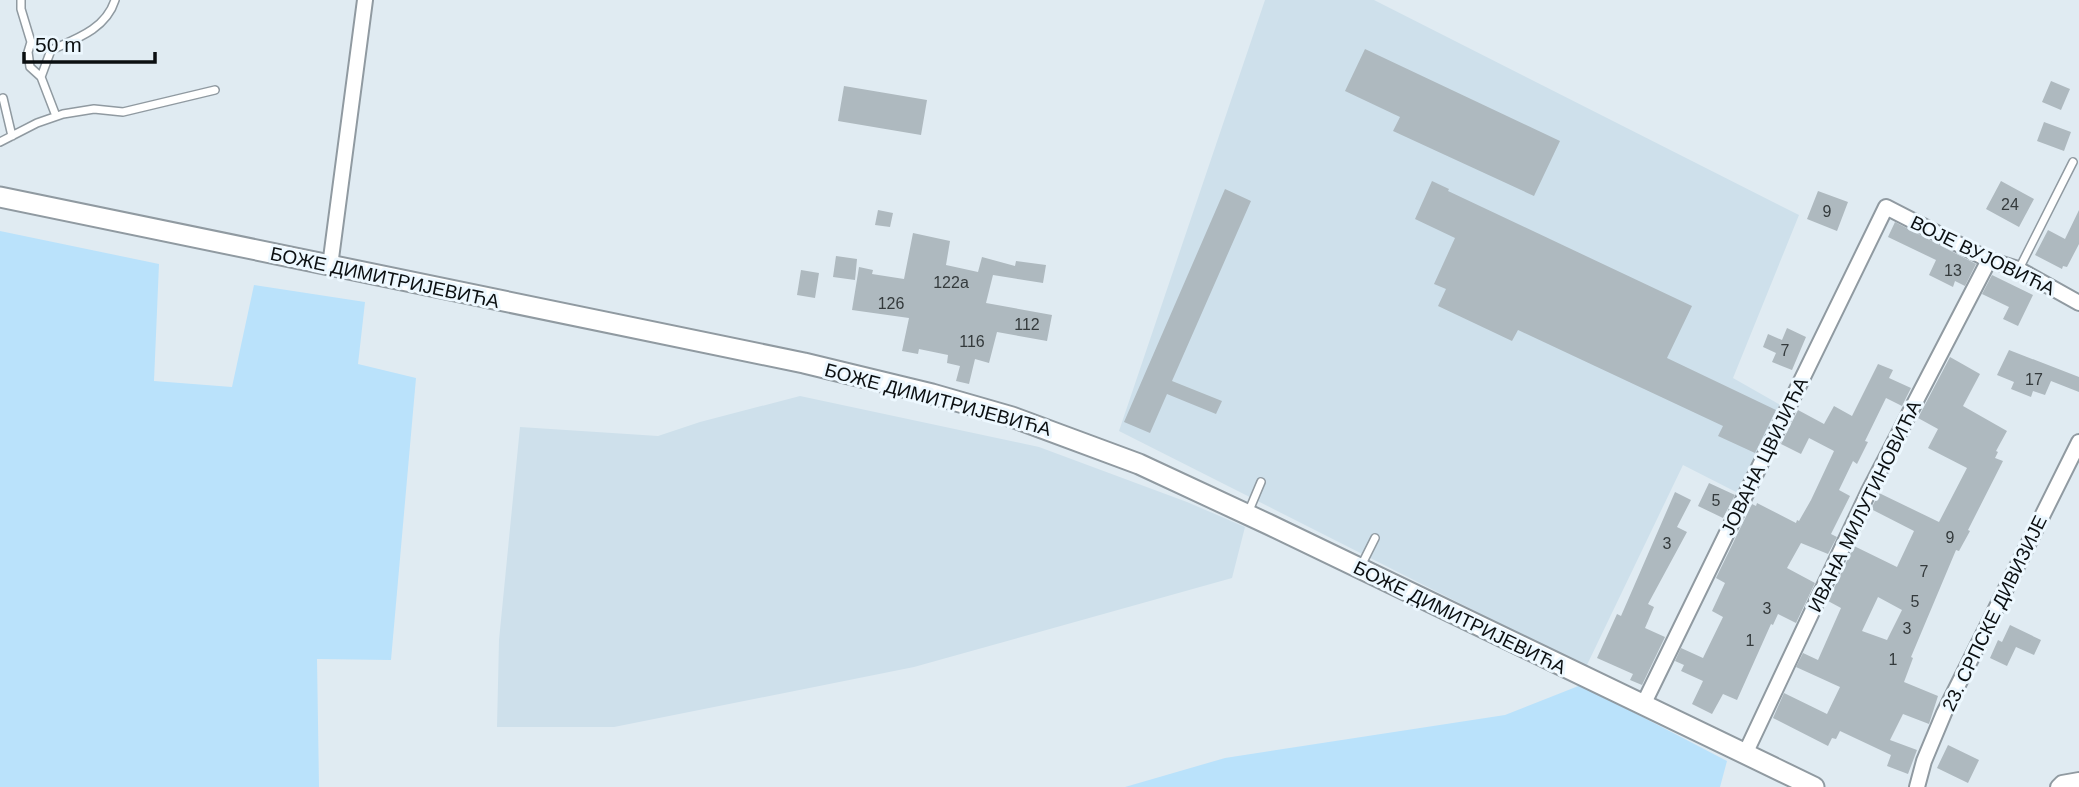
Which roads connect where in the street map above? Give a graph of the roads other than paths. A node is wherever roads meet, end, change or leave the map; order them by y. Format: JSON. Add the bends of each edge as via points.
{"nodes":[{"id":1,"x":21,"y":0,"type":"edge"},
{"id":2,"x":115,"y":0,"type":"edge"},
{"id":3,"x":365,"y":0,"type":"edge"},
{"id":4,"x":31,"y":42,"type":"junction"},
{"id":5,"x":51,"y":50,"type":"junction"},
{"id":6,"x":40,"y":77,"type":"junction"},
{"id":7,"x":215,"y":90,"type":"dead end"},
{"id":8,"x":3,"y":98,"type":"dead end"},
{"id":9,"x":56,"y":116,"type":"junction"},
{"id":10,"x":12,"y":136,"type":"junction"},
{"id":11,"x":0,"y":142,"type":"edge"},
{"id":12,"x":2073,"y":162,"type":"dead end"},
{"id":13,"x":0,"y":197,"type":"edge"},
{"id":14,"x":1886,"y":207,"type":"joint"},
{"id":15,"x":1989,"y":260,"type":"junction"},
{"id":16,"x":330,"y":265,"type":"junction"},
{"id":17,"x":2018,"y":270,"type":"junction"},
{"id":18,"x":2079,"y":303,"type":"edge"},
{"id":19,"x":2079,"y":442,"type":"edge"},
{"id":20,"x":1261,"y":482,"type":"dead end"},
{"id":21,"x":1247,"y":514,"type":"junction"},
{"id":22,"x":1375,"y":538,"type":"dead end"},
{"id":23,"x":1359,"y":569,"type":"junction"},
{"id":24,"x":1643,"y":705,"type":"junction"},
{"id":25,"x":1745,"y":754,"type":"junction"},
{"id":26,"x":2079,"y":780,"type":"edge"},
{"id":27,"x":1814,"y":787,"type":"edge"},
{"id":28,"x":1917,"y":787,"type":"edge"},
{"id":29,"x":2058,"y":787,"type":"edge"}],
"edges":[{"from":1,"to":4,"type":"lane"},
{"from":2,"to":5,"type":"lane","via":[[108,15],[90,32]]},
{"from":3,"to":16,"type":"street"},
{"from":4,"to":5,"type":"lane"},
{"from":4,"to":6,"type":"lane","via":[[30,67]]},
{"from":5,"to":6,"type":"lane"},
{"from":6,"to":9,"type":"lane"},
{"from":7,"to":9,"type":"lane","via":[[122,112],[94,109]]},
{"from":8,"to":10,"type":"lane"},
{"from":9,"to":10,"type":"lane"},
{"from":10,"to":11,"type":"lane"},
{"from":12,"to":17,"type":"lane"},
{"from":13,"to":16,"type":"main road","name":"БОЖЕ ДИМИТРИЈЕВИЋА"},
{"from":14,"to":15,"type":"street","name":"ВОЈЕ ВУЈОВИЋА"},
{"from":14,"to":24,"type":"street","name":"ЈОВАНА ЦВИЈИЋА"},
{"from":15,"to":17,"type":"street","name":"ВОЈЕ ВУЈОВИЋА"},
{"from":15,"to":25,"type":"street","name":"ИВАНА МИЛУТИНОВИЋА","via":[[1868,493]]},
{"from":16,"to":21,"type":"main road","name":"БОЖЕ ДИМИТРИЈЕВИЋА","via":[[804,363],[967,403],[1096,446]]},
{"from":17,"to":18,"type":"street","name":"ВОЈЕ ВУЈОВИЋА"},
{"from":19,"to":28,"type":"street","name":"23. СРПСКЕ ДИВИЗИЈЕ","via":[[1944,713]]},
{"from":20,"to":21,"type":"lane"},
{"from":21,"to":23,"type":"main road","name":"БОЖЕ ДИМИТРИЈЕВИЋА"},
{"from":22,"to":23,"type":"lane"},
{"from":23,"to":24,"type":"main road","name":"БОЖЕ ДИМИТРИЈЕВИЋА"},
{"from":24,"to":25,"type":"main road","name":"БОЖЕ ДИМИТРИЈЕВИЋА"},
{"from":25,"to":27,"type":"main road","name":"БОЖЕ ДИМИТРИЈЕВИЋА"},
{"from":26,"to":29,"type":"street"}]}
